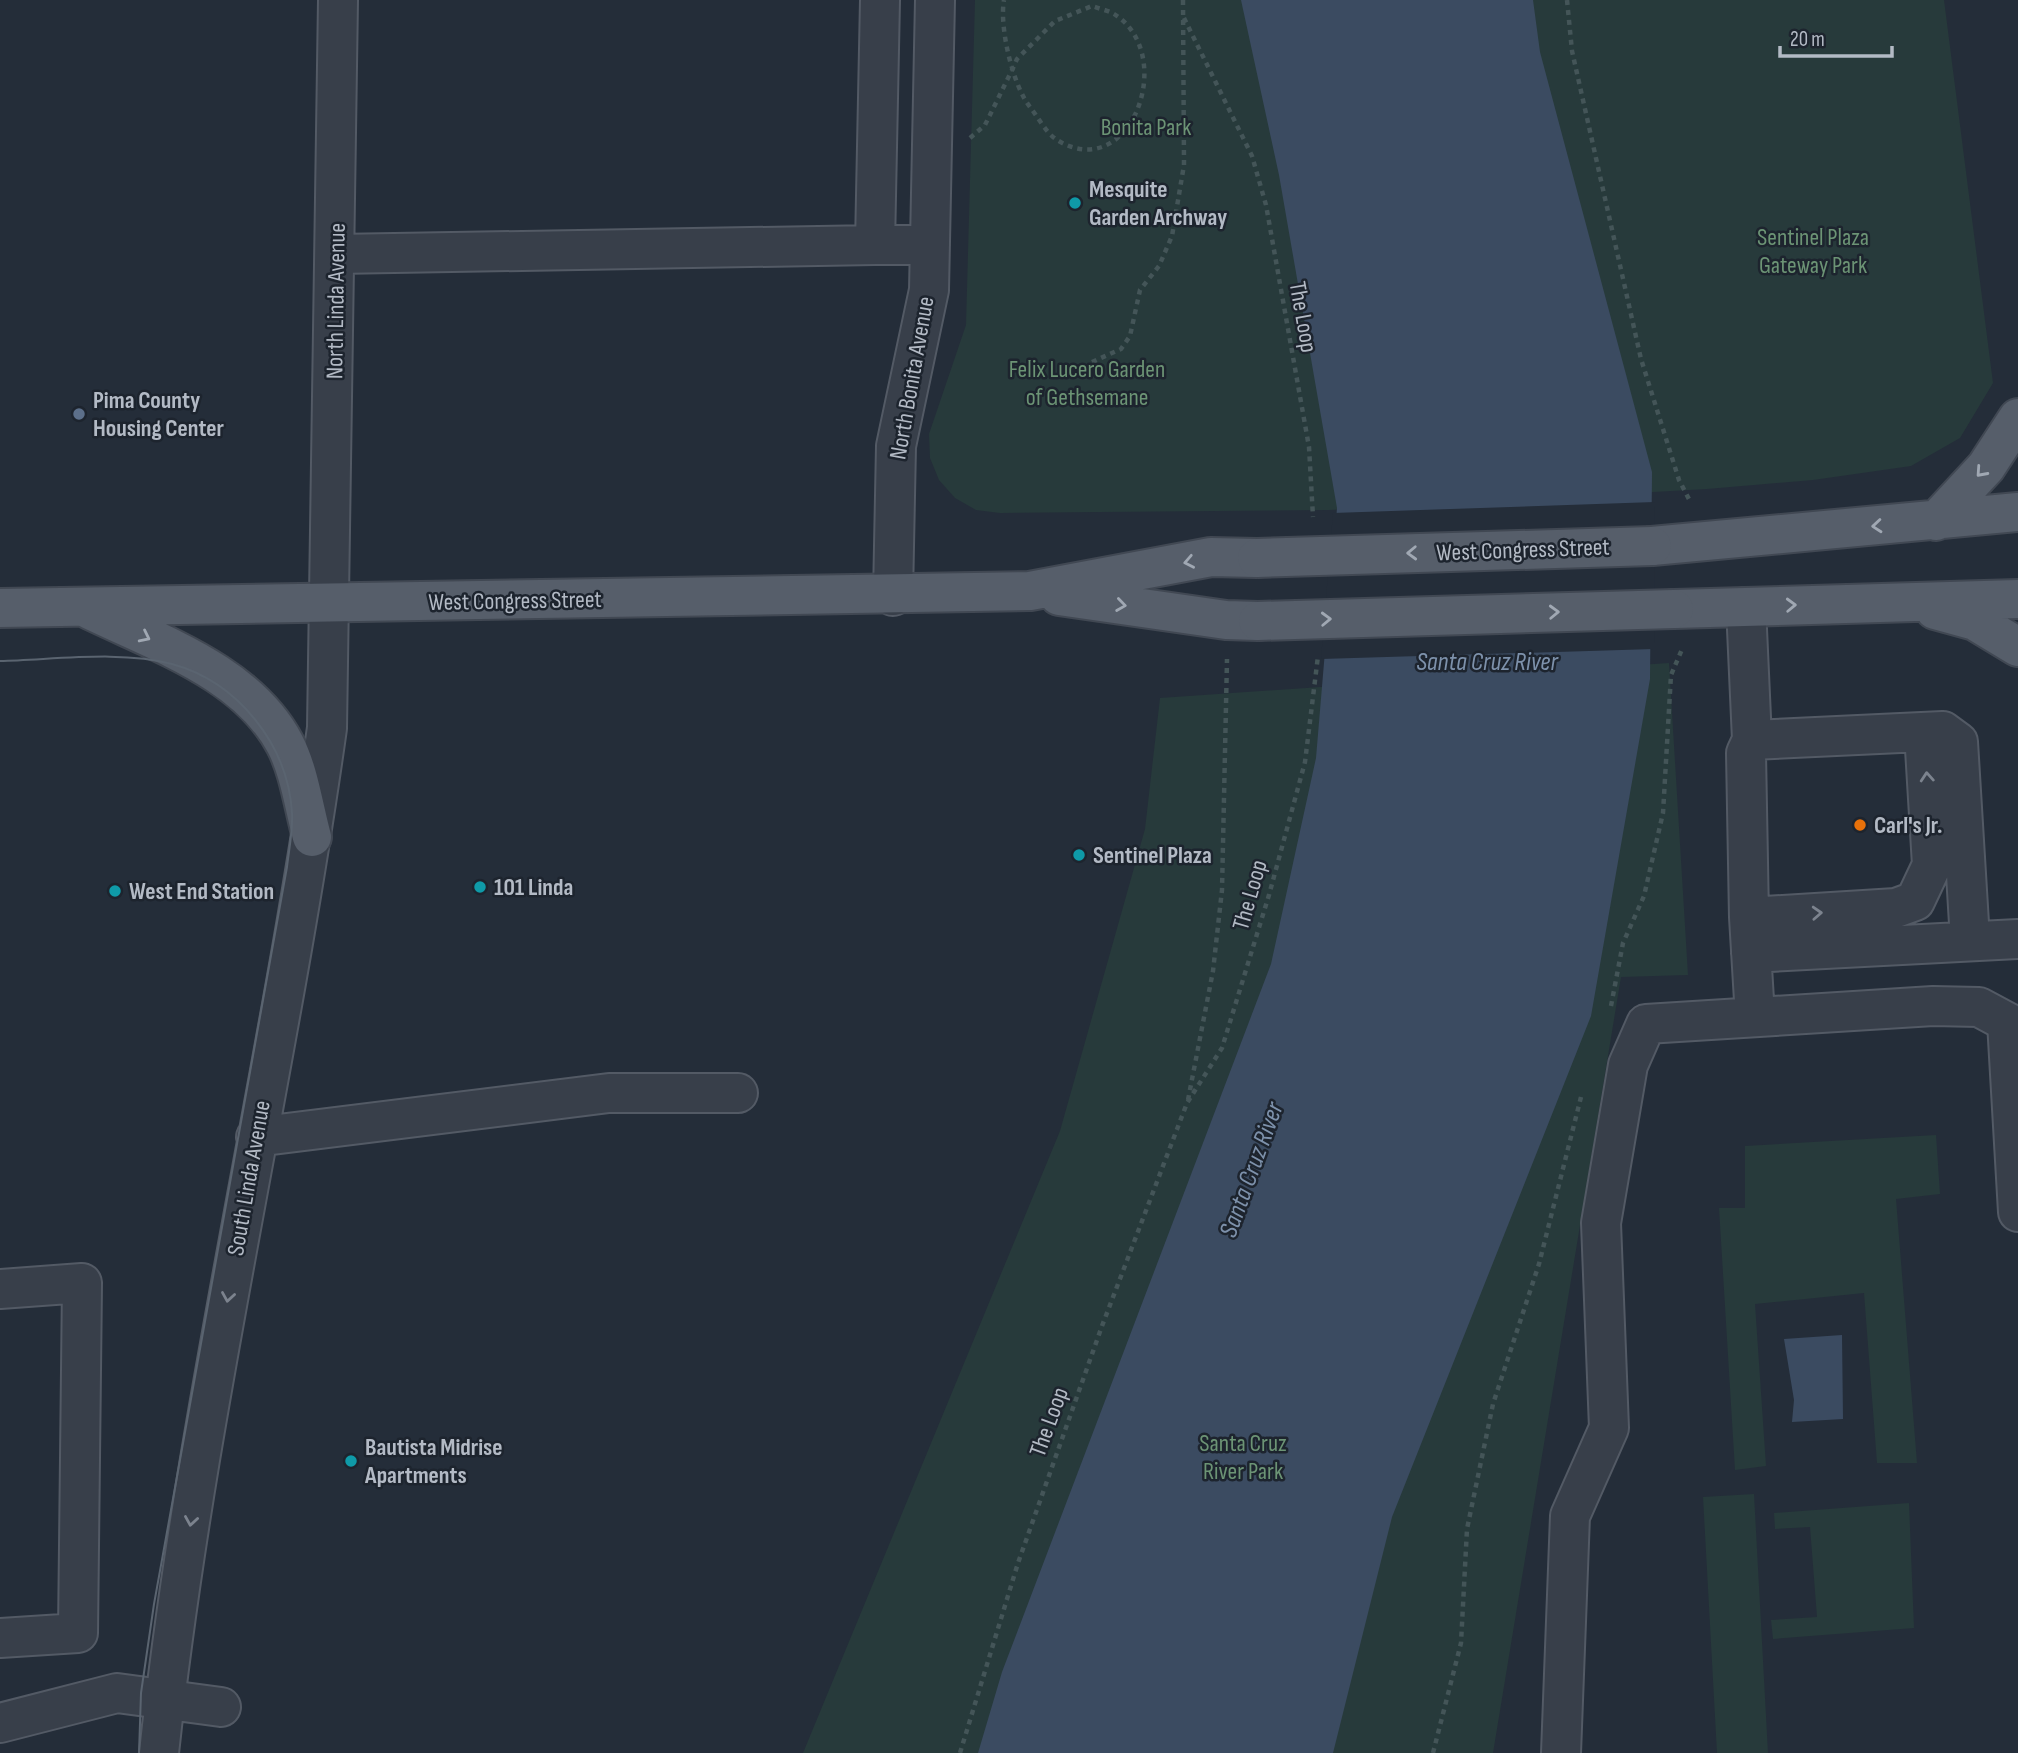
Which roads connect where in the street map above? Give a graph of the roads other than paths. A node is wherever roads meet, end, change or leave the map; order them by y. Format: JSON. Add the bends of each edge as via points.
{"nodes":[{"id":1,"x":338,"y":0,"type":"edge"},
{"id":2,"x":880,"y":0,"type":"edge"},
{"id":3,"x":934,"y":0,"type":"edge"},
{"id":4,"x":875,"y":245,"type":"junction"},
{"id":5,"x":930,"y":245,"type":"junction"},
{"id":6,"x":336,"y":254,"type":"junction"},
{"id":7,"x":2018,"y":418,"type":"edge"},
{"id":8,"x":2018,"y":512,"type":"edge"},
{"id":9,"x":1936,"y":521,"type":"junction"},
{"id":10,"x":1030,"y":591,"type":"junction"},
{"id":11,"x":893,"y":596,"type":"junction"},
{"id":12,"x":2018,"y":599,"type":"edge"},
{"id":13,"x":1906,"y":602,"type":"junction"},
{"id":14,"x":331,"y":603,"type":"junction"},
{"id":15,"x":83,"y":607,"type":"junction"},
{"id":16,"x":1746,"y":607,"type":"junction"},
{"id":17,"x":0,"y":608,"type":"edge"},
{"id":18,"x":2018,"y":647,"type":"edge"},
{"id":19,"x":1924,"y":732,"type":"junction"},
{"id":20,"x":1752,"y":740,"type":"junction"},
{"id":21,"x":312,"y":837,"type":"junction"},
{"id":22,"x":1750,"y":935,"type":"junction"},
{"id":23,"x":2018,"y":939,"type":"edge"},
{"id":24,"x":1970,"y":940,"type":"junction"},
{"id":25,"x":1755,"y":1017,"type":"junction"},
{"id":26,"x":738,"y":1093,"type":"dead end"},
{"id":27,"x":254,"y":1147,"type":"junction"},
{"id":28,"x":2018,"y":1212,"type":"edge"},
{"id":29,"x":0,"y":1289,"type":"edge"},
{"id":30,"x":0,"y":1638,"type":"edge"},
{"id":31,"x":165,"y":1697,"type":"junction"},
{"id":32,"x":221,"y":1707,"type":"dead end"},
{"id":33,"x":0,"y":1723,"type":"edge"},
{"id":34,"x":159,"y":1753,"type":"edge"},
{"id":35,"x":1561,"y":1753,"type":"edge"}],
"edges":[{"from":1,"to":6,"type":"street","name":"North Linda Avenue"},
{"from":2,"to":4,"type":"street"},
{"from":3,"to":5,"type":"street","name":"North Bonita Avenue"},
{"from":4,"to":5,"type":"street"},
{"from":4,"to":6,"type":"street"},
{"from":5,"to":11,"type":"street","name":"North Bonita Avenue","via":[[929,290],[896,446]]},
{"from":6,"to":14,"type":"street","name":"North Linda Avenue"},
{"from":7,"to":9,"type":"main road","one_way":true,"via":[[1993,458]]},
{"from":8,"to":9,"type":"main road","name":"West Congress Street"},
{"from":9,"to":10,"type":"main road","name":"West Congress Street","one_way":true,"bridge":true,"via":[[1652,546],[1211,557]]},
{"from":10,"to":11,"type":"main road","name":"West Congress Street"},
{"from":10,"to":16,"type":"main road","name":"West Congress Street","one_way":true,"bridge":true,"via":[[1258,621],[1679,626]]},
{"from":11,"to":14,"type":"main road","name":"West Congress Street"},
{"from":12,"to":13,"type":"main road","name":"West Congress Street"},
{"from":16,"to":13,"type":"main road","name":"West Congress Street","one_way":true},
{"from":13,"to":18,"type":"main road","via":[[1975,621]]},
{"from":14,"to":15,"type":"main road","name":"West Congress Street"},
{"from":14,"to":21,"type":"street","name":"South Linda Avenue","via":[[327,728]]},
{"from":15,"to":17,"type":"main road","name":"West Congress Street"},
{"from":15,"to":21,"type":"main road","one_way":true,"via":[[207,668],[270,718],[287,747]]},
{"from":16,"to":20,"type":"street"},
{"from":19,"to":20,"type":"street"},
{"from":22,"to":19,"type":"street","one_way":true,"via":[[1914,901],[1933,865]]},
{"from":19,"to":24,"type":"street","via":[[1943,731],[1958,741]]},
{"from":20,"to":22,"type":"street","via":[[1746,753]]},
{"from":21,"to":27,"type":"street","name":"South Linda Avenue"},
{"from":22,"to":24,"type":"street"},
{"from":22,"to":25,"type":"street"},
{"from":23,"to":24,"type":"street"},
{"from":25,"to":28,"type":"street","via":[[1979,1006],[2007,1022]]},
{"from":25,"to":35,"type":"street","via":[[1646,1024],[1628,1065],[1601,1223],[1609,1427],[1570,1516]]},
{"from":26,"to":27,"type":"street","via":[[609,1093]]},
{"from":27,"to":31,"type":"street","name":"South Linda Avenue","one_way":true},
{"from":29,"to":30,"type":"street","via":[[82,1283],[78,1633]]},
{"from":31,"to":32,"type":"street"},
{"from":31,"to":33,"type":"street","via":[[117,1693]]},
{"from":31,"to":34,"type":"street","name":"South Linda Avenue"}]}
